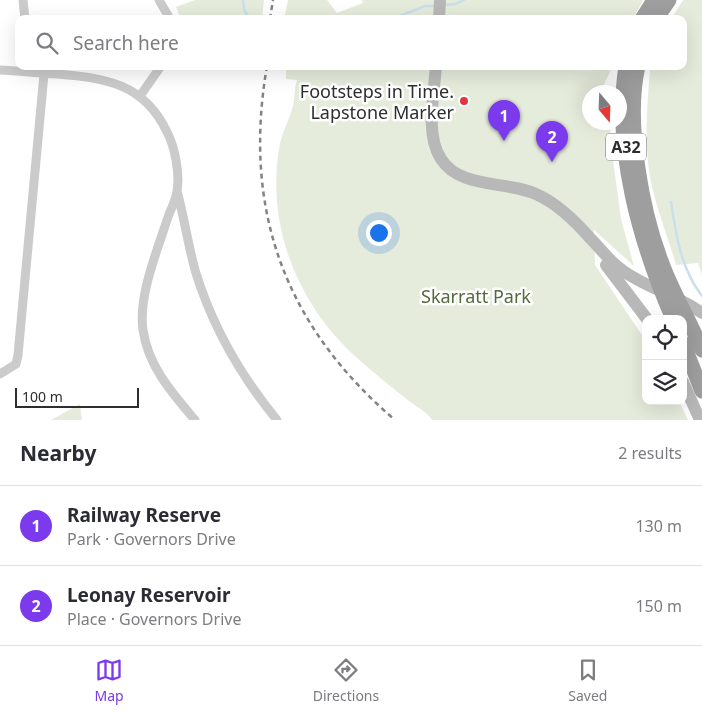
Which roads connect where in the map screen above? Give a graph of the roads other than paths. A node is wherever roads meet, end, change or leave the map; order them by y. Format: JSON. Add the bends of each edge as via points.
{"nodes":[{"id":1,"x":23,"y":0,"type":"edge"},
{"id":2,"x":159,"y":0,"type":"edge"},
{"id":3,"x":440,"y":0,"type":"edge"},
{"id":4,"x":654,"y":0,"type":"edge"},
{"id":5,"x":669,"y":0,"type":"edge"},
{"id":6,"x":25,"y":15,"type":"edge"},
{"id":7,"x":168,"y":15,"type":"edge"},
{"id":8,"x":439,"y":15,"type":"edge"},
{"id":9,"x":645,"y":15,"type":"edge"},
{"id":10,"x":659,"y":15,"type":"edge"},
{"id":11,"x":15,"y":69,"type":"edge"},
{"id":12,"x":0,"y":70,"type":"edge"},
{"id":13,"x":31,"y":70,"type":"edge"},
{"id":14,"x":158,"y":70,"type":"edge"},
{"id":15,"x":436,"y":70,"type":"edge"},
{"id":16,"x":626,"y":70,"type":"edge"},
{"id":17,"x":637,"y":70,"type":"edge"},
{"id":18,"x":44,"y":74,"type":"junction"},
{"id":19,"x":140,"y":96,"type":"junction"},
{"id":20,"x":177,"y":191,"type":"junction"},
{"id":21,"x":570,"y":218,"type":"junction"},
{"id":22,"x":167,"y":220,"type":"junction"},
{"id":23,"x":185,"y":222,"type":"junction"},
{"id":24,"x":669,"y":296,"type":"junction"},
{"id":25,"x":702,"y":313,"type":"edge"},
{"id":26,"x":644,"y":315,"type":"edge"},
{"id":27,"x":679,"y":315,"type":"edge"},
{"id":28,"x":687,"y":327,"type":"edge"},
{"id":29,"x":702,"y":350,"type":"edge"},
{"id":30,"x":687,"y":353,"type":"edge"},
{"id":31,"x":0,"y":374,"type":"edge"},
{"id":32,"x":687,"y":391,"type":"edge"},
{"id":33,"x":702,"y":391,"type":"edge"},
{"id":34,"x":196,"y":420,"type":"edge"},
{"id":35,"x":277,"y":420,"type":"edge"},
{"id":36,"x":700,"y":420,"type":"edge"}],
"edges":[{"from":1,"to":6,"type":"street"},
{"from":2,"to":7,"type":"street"},
{"from":3,"to":8,"type":"main road"},
{"from":4,"to":9,"type":"highway"},
{"from":5,"to":10,"type":"highway"},
{"from":11,"to":12,"type":"street"},
{"from":13,"to":18,"type":"street"},
{"from":14,"to":19,"type":"street"},
{"from":15,"to":21,"type":"main road","via":[[432,138],[444,164],[468,178],[539,195]]},
{"from":16,"to":24,"type":"highway","number":"A32","via":[[624,107],[629,175],[639,227],[657,281]]},
{"from":17,"to":24,"type":"highway","number":"A32","via":[[634,116],[639,173]]},
{"from":18,"to":19,"type":"street","via":[[112,81]]},
{"from":18,"to":31,"type":"street","via":[[18,355],[16,364]]},
{"from":19,"to":20,"type":"street","via":[[155,112],[171,140]]},
{"from":20,"to":22,"type":"street"},
{"from":20,"to":23,"type":"street"},
{"from":21,"to":25,"type":"main road","via":[[608,259],[626,273]]},
{"from":21,"to":26,"type":"main road"},
{"from":22,"to":23,"type":"street"},
{"from":22,"to":34,"type":"street","via":[[146,289],[142,328],[154,367]]},
{"from":23,"to":35,"type":"street","via":[[196,271],[214,321],[245,378]]},
{"from":24,"to":27,"type":"highway","number":"A32"},
{"from":28,"to":29,"type":"highway","number":"A32"},
{"from":30,"to":33,"type":"highway"},
{"from":32,"to":36,"type":"main road"}]}
